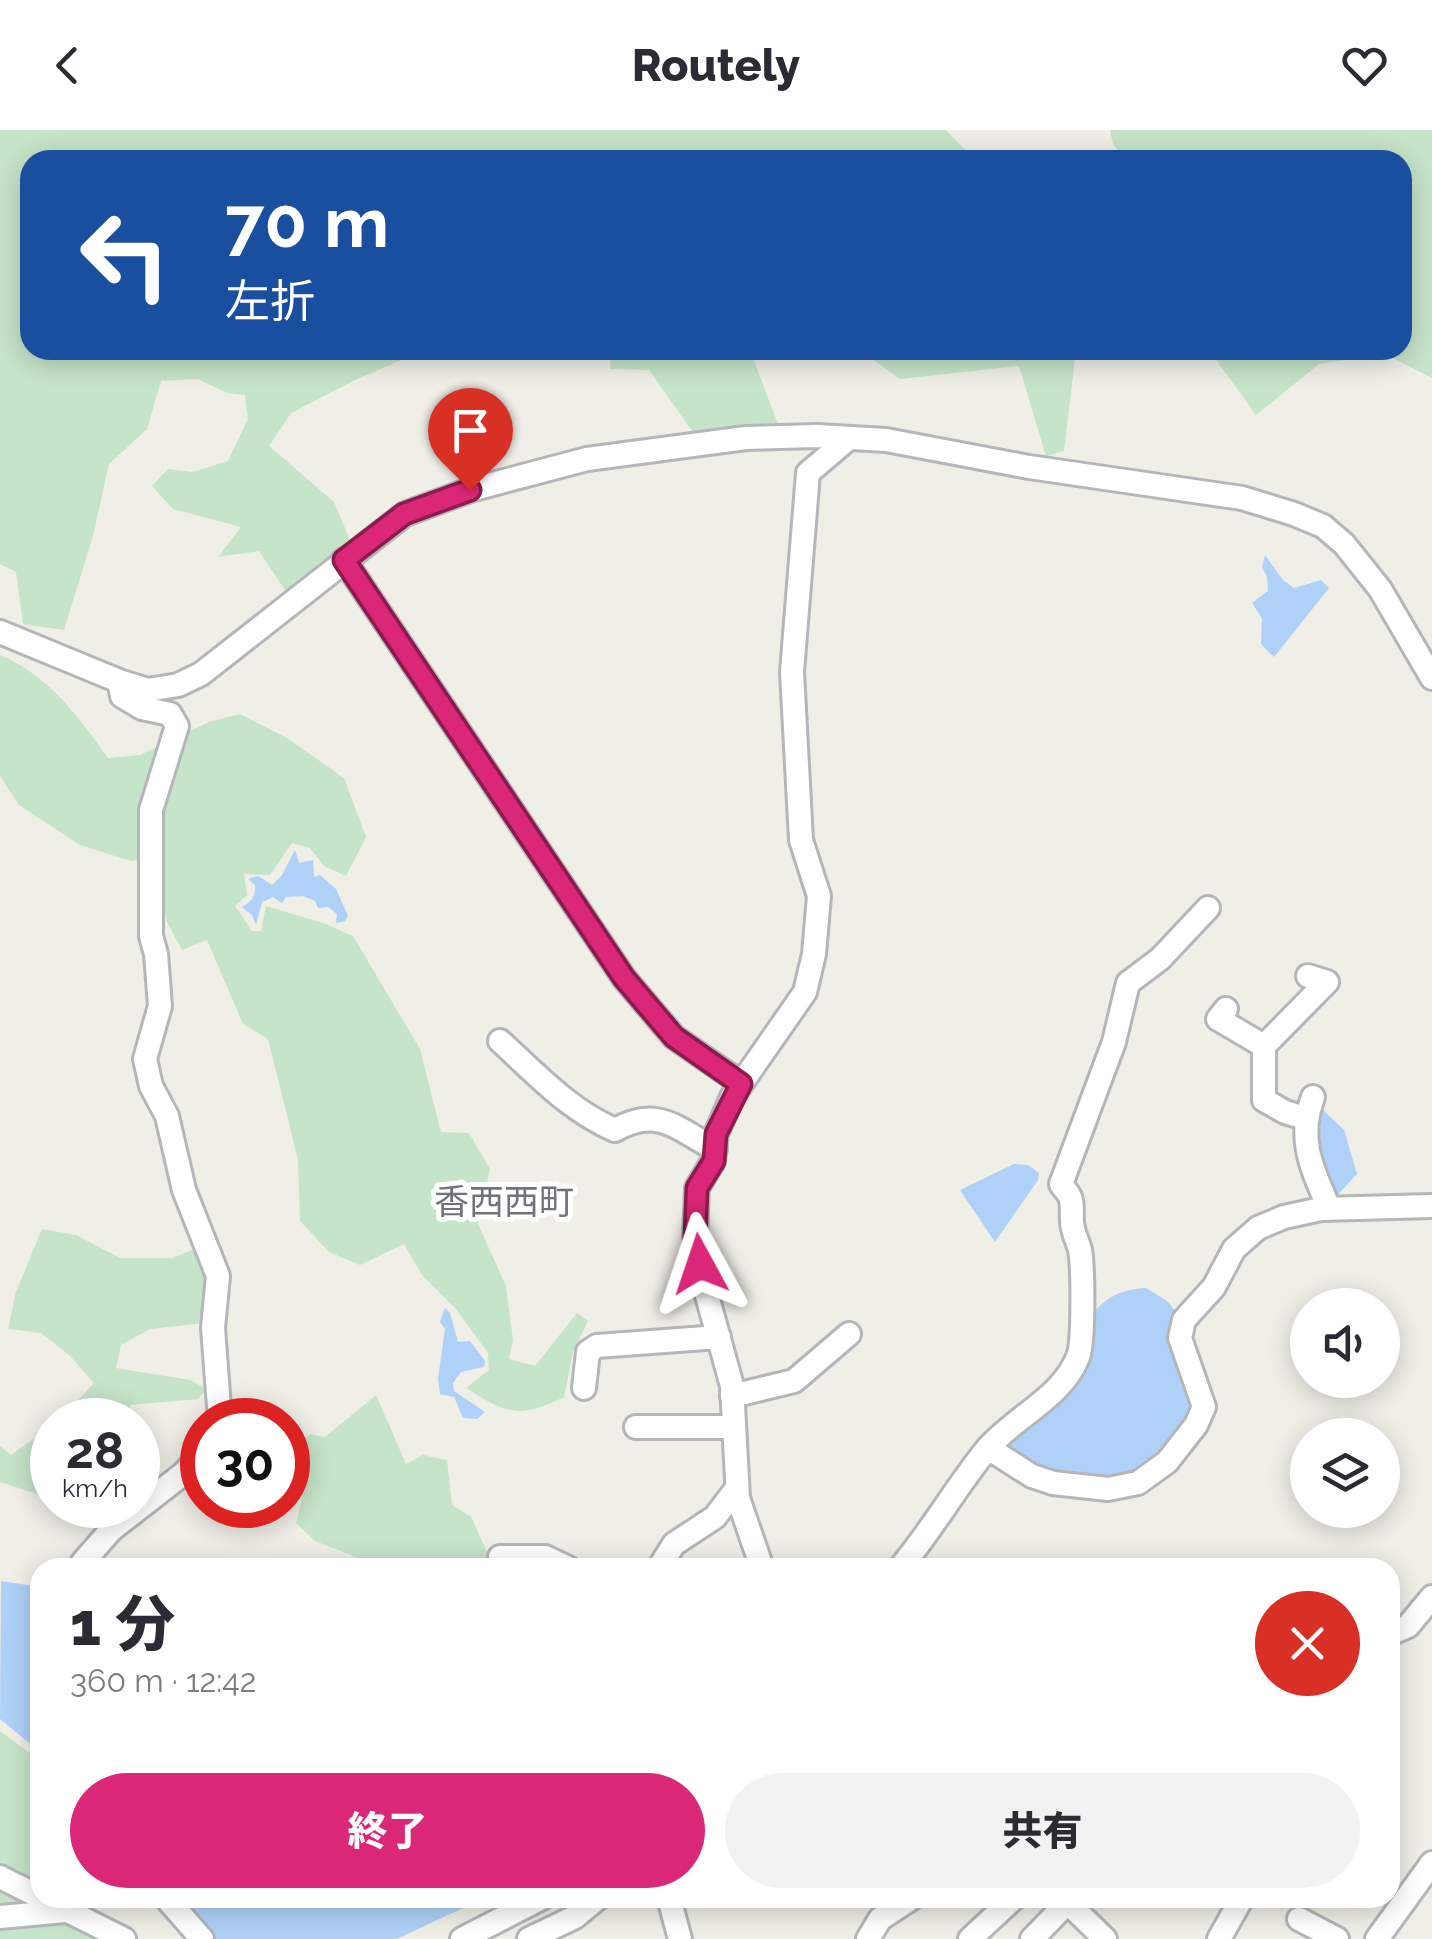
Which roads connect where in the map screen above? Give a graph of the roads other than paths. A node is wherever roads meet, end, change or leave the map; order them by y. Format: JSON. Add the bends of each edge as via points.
{"nodes":[{"id":1,"x":849,"y":438,"type":"junction"},
{"id":2,"x":344,"y":560,"type":"junction"},
{"id":3,"x":0,"y":632,"type":"edge"},
{"id":4,"x":1432,"y":678,"type":"edge"},
{"id":5,"x":119,"y":682,"type":"junction"},
{"id":6,"x":1208,"y":908,"type":"dead end"},
{"id":7,"x":1308,"y":976,"type":"dead end"},
{"id":8,"x":1226,"y":1009,"type":"dead end"},
{"id":9,"x":500,"y":1041,"type":"dead end"},
{"id":10,"x":1264,"y":1046,"type":"junction"},
{"id":11,"x":741,"y":1084,"type":"junction"},
{"id":12,"x":715,"y":1149,"type":"junction"},
{"id":13,"x":1432,"y":1206,"type":"edge"},
{"id":14,"x":1328,"y":1208,"type":"junction"},
{"id":15,"x":849,"y":1334,"type":"dead end"},
{"id":16,"x":719,"y":1337,"type":"junction"},
{"id":17,"x":584,"y":1388,"type":"dead end"},
{"id":18,"x":732,"y":1396,"type":"junction"},
{"id":19,"x":219,"y":1398,"type":"edge"},
{"id":20,"x":734,"y":1427,"type":"junction"},
{"id":21,"x":636,"y":1428,"type":"dead end"},
{"id":22,"x":988,"y":1448,"type":"junction"},
{"id":23,"x":180,"y":1476,"type":"edge"},
{"id":24,"x":738,"y":1488,"type":"junction"},
{"id":25,"x":500,"y":1556,"type":"dead end"},
{"id":26,"x":86,"y":1558,"type":"edge"},
{"id":27,"x":546,"y":1558,"type":"edge"},
{"id":28,"x":665,"y":1558,"type":"edge"},
{"id":29,"x":759,"y":1558,"type":"edge"},
{"id":30,"x":908,"y":1558,"type":"edge"},
{"id":31,"x":1432,"y":1598,"type":"edge"},
{"id":32,"x":1400,"y":1630,"type":"edge"},
{"id":33,"x":1428,"y":1876,"type":"edge"},
{"id":34,"x":0,"y":1877,"type":"edge"},
{"id":35,"x":30,"y":1888,"type":"edge"},
{"id":36,"x":51,"y":1908,"type":"edge"},
{"id":37,"x":79,"y":1908,"type":"edge"},
{"id":38,"x":102,"y":1908,"type":"edge"},
{"id":39,"x":175,"y":1908,"type":"edge"},
{"id":40,"x":522,"y":1908,"type":"edge"},
{"id":41,"x":586,"y":1908,"type":"edge"},
{"id":42,"x":672,"y":1908,"type":"edge"},
{"id":43,"x":897,"y":1908,"type":"edge"},
{"id":44,"x":1003,"y":1908,"type":"edge"},
{"id":45,"x":1058,"y":1908,"type":"edge"},
{"id":46,"x":1073,"y":1908,"type":"edge"},
{"id":47,"x":1236,"y":1908,"type":"edge"},
{"id":48,"x":0,"y":1917,"type":"edge"},
{"id":49,"x":1299,"y":1918,"type":"dead end"},
{"id":50,"x":120,"y":1936,"type":"edge"},
{"id":51,"x":202,"y":1939,"type":"edge"},
{"id":52,"x":462,"y":1939,"type":"edge"},
{"id":53,"x":529,"y":1939,"type":"edge"},
{"id":54,"x":680,"y":1939,"type":"edge"},
{"id":55,"x":868,"y":1939,"type":"edge"},
{"id":56,"x":970,"y":1939,"type":"edge"},
{"id":57,"x":1032,"y":1939,"type":"edge"},
{"id":58,"x":1105,"y":1939,"type":"edge"},
{"id":59,"x":1219,"y":1939,"type":"edge"},
{"id":60,"x":1336,"y":1939,"type":"edge"},
{"id":61,"x":1377,"y":1939,"type":"edge"}],
"edges":[{"from":1,"to":2,"type":"street","via":[[746,438],[587,458],[404,514]]},
{"from":1,"to":4,"type":"street","via":[[1242,498],[1294,514],[1344,544],[1380,588]]},
{"from":1,"to":11,"type":"street","via":[[808,473],[792,672],[801,840],[819,896],[814,954],[799,1003]]},
{"from":2,"to":5,"type":"street","via":[[201,674],[148,690]]},
{"from":2,"to":11,"type":"street","via":[[624,978],[674,1037]]},
{"from":3,"to":5,"type":"street"},
{"from":5,"to":19,"type":"street","via":[[122,696],[170,714],[177,726],[151,810],[151,936],[160,1006],[145,1060],[218,1276]]},
{"from":6,"to":22,"type":"street","via":[[1128,983],[1114,1042],[1061,1184],[1071,1198],[1082,1270],[1078,1360],[1040,1406]]},
{"from":7,"to":10,"type":"street","via":[[1326,982]]},
{"from":8,"to":10,"type":"street","via":[[1218,1020]]},
{"from":9,"to":12,"type":"street","via":[[597,1122],[616,1130],[643,1117],[658,1119]]},
{"from":10,"to":14,"type":"street","via":[[1264,1100],[1309,1108],[1306,1142]]},
{"from":11,"to":12,"type":"street"},
{"from":12,"to":16,"type":"street","via":[[697,1188],[695,1237]]},
{"from":13,"to":14,"type":"street"},
{"from":14,"to":22,"type":"street","via":[[1258,1228],[1234,1249],[1214,1287],[1184,1320],[1180,1338],[1204,1407],[1166,1462],[1138,1483],[1108,1489],[1054,1483]]},
{"from":15,"to":18,"type":"street","via":[[794,1381]]},
{"from":16,"to":17,"type":"street","via":[[597,1346],[588,1352]]},
{"from":16,"to":18,"type":"street"},
{"from":18,"to":20,"type":"street"},
{"from":20,"to":21,"type":"street"},
{"from":20,"to":24,"type":"street"},
{"from":22,"to":30,"type":"street"},
{"from":23,"to":26,"type":"street"},
{"from":24,"to":28,"type":"street"},
{"from":24,"to":29,"type":"street"},
{"from":25,"to":27,"type":"street"},
{"from":31,"to":32,"type":"street"},
{"from":33,"to":61,"type":"street"},
{"from":34,"to":35,"type":"street"},
{"from":36,"to":48,"type":"street"},
{"from":37,"to":50,"type":"street"},
{"from":38,"to":50,"type":"street"},
{"from":39,"to":51,"type":"street"},
{"from":40,"to":52,"type":"street"},
{"from":41,"to":53,"type":"street"},
{"from":42,"to":54,"type":"street"},
{"from":43,"to":55,"type":"street"},
{"from":44,"to":56,"type":"street"},
{"from":45,"to":57,"type":"street"},
{"from":46,"to":58,"type":"street"},
{"from":47,"to":59,"type":"street"},
{"from":49,"to":60,"type":"street"}]}
